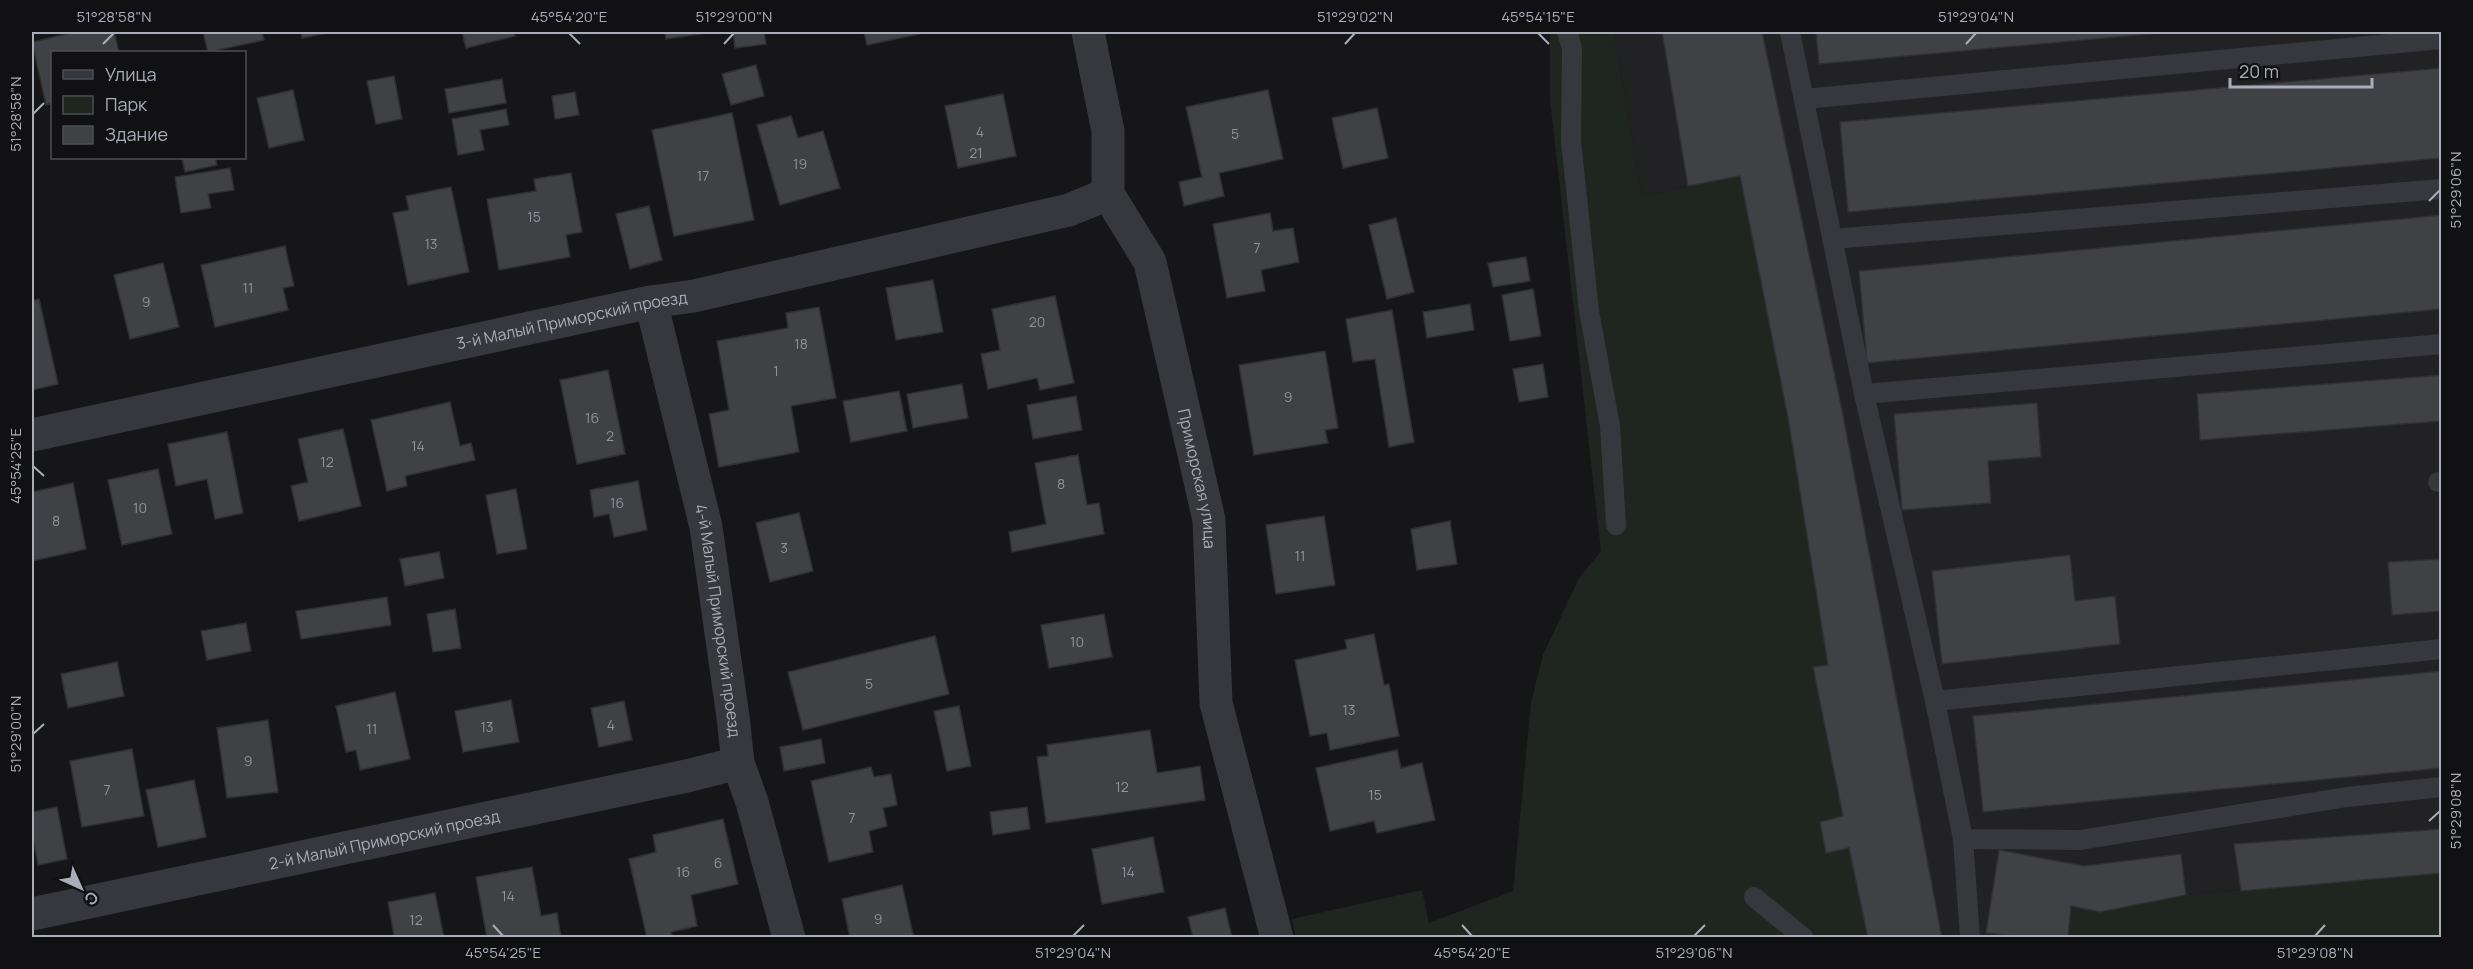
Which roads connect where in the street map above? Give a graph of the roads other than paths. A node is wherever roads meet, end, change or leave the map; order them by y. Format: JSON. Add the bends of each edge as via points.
{"nodes":[{"id":1,"x":1088,"y":32,"type":"edge"},
{"id":2,"x":1567,"y":32,"type":"edge"},
{"id":3,"x":1790,"y":32,"type":"edge"},
{"id":4,"x":2442,"y":39,"type":"edge"},
{"id":5,"x":1804,"y":99,"type":"junction"},
{"id":6,"x":2442,"y":189,"type":"edge"},
{"id":7,"x":1108,"y":194,"type":"junction"},
{"id":8,"x":1832,"y":239,"type":"junction"},
{"id":9,"x":651,"y":302,"type":"junction"},
{"id":10,"x":2442,"y":344,"type":"edge"},
{"id":11,"x":1864,"y":394,"type":"junction"},
{"id":12,"x":32,"y":435,"type":"edge"},
{"id":13,"x":1616,"y":525,"type":"dead end"},
{"id":14,"x":2442,"y":649,"type":"edge"},
{"id":15,"x":1935,"y":702,"type":"junction"},
{"id":16,"x":738,"y":764,"type":"junction"},
{"id":17,"x":2442,"y":787,"type":"edge"},
{"id":18,"x":1964,"y":839,"type":"junction"},
{"id":19,"x":1754,"y":897,"type":"dead end"},
{"id":20,"x":32,"y":914,"type":"edge"},
{"id":21,"x":789,"y":938,"type":"edge"},
{"id":22,"x":1277,"y":938,"type":"edge"},
{"id":23,"x":1804,"y":938,"type":"edge"},
{"id":24,"x":1970,"y":938,"type":"edge"}],
"edges":[{"from":1,"to":7,"type":"street","via":[[1108,131]]},
{"from":2,"to":13,"type":"lane","via":[[1572,48],[1571,141],[1589,311],[1610,426]]},
{"from":3,"to":5,"type":"lane"},
{"from":4,"to":5,"type":"lane"},
{"from":5,"to":8,"type":"lane"},
{"from":6,"to":8,"type":"lane"},
{"from":7,"to":9,"type":"street","name":"3-й Малый Приморский проезд","via":[[1069,210],[694,296]]},
{"from":7,"to":22,"type":"street","name":"Приморская улица","via":[[1150,262],[1209,520],[1216,703]]},
{"from":8,"to":11,"type":"lane"},
{"from":9,"to":12,"type":"street","name":"3-й Малый Приморский проезд"},
{"from":9,"to":16,"type":"street","name":"4-й Малый Приморский проезд","via":[[706,527]]},
{"from":10,"to":11,"type":"lane"},
{"from":11,"to":15,"type":"lane"},
{"from":14,"to":15,"type":"lane"},
{"from":15,"to":18,"type":"lane"},
{"from":16,"to":20,"type":"street","name":"2-й Малый Приморский проезд"},
{"from":16,"to":21,"type":"street","name":"4-й Малый Приморский проезд"},
{"from":17,"to":18,"type":"lane","via":[[2347,797],[2080,840]]},
{"from":18,"to":24,"type":"lane"},
{"from":19,"to":23,"type":"lane"}]}
